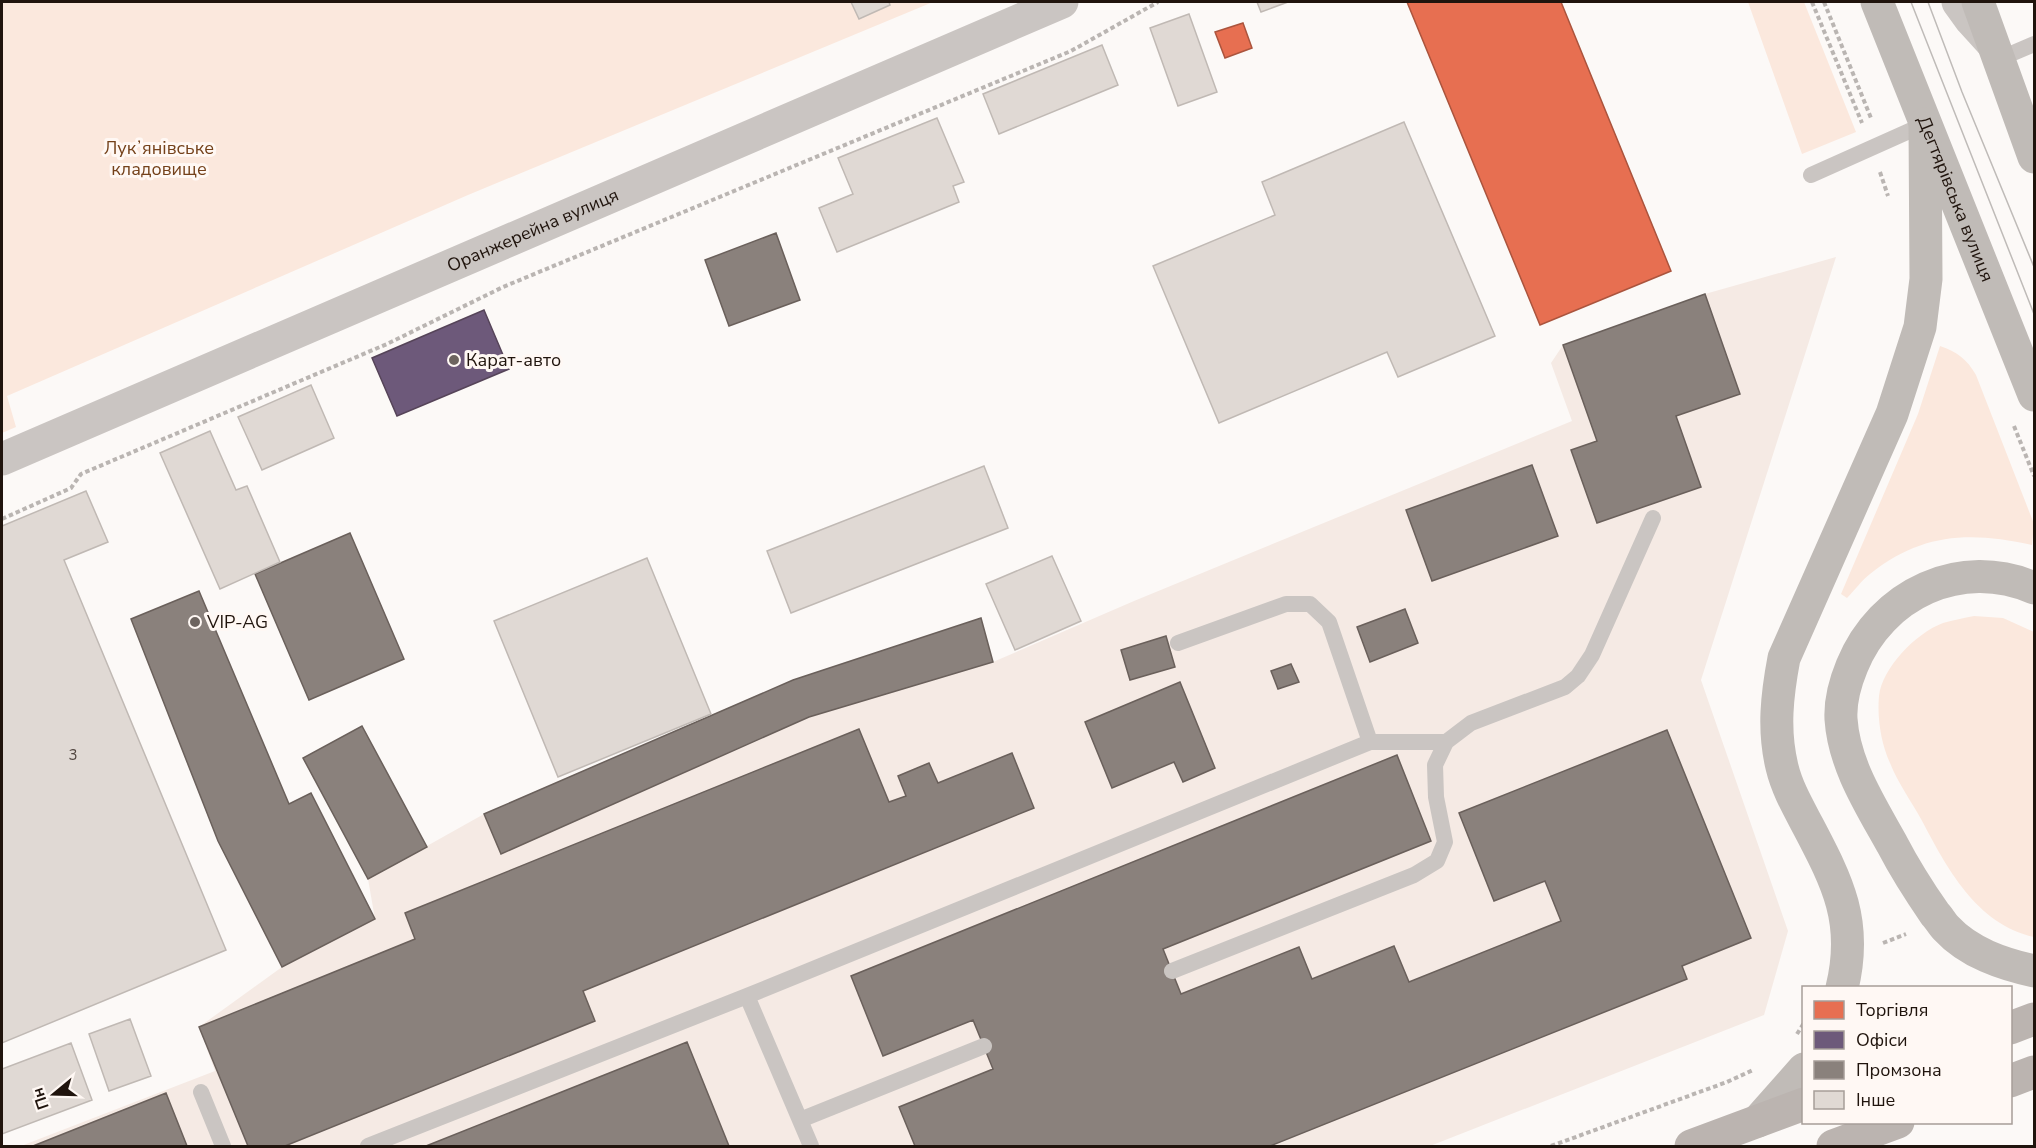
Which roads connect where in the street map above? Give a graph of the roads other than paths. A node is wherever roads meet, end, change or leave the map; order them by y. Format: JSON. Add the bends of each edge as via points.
{"nodes":[{"id":1,"x":1062,"y":2,"type":"edge"},
{"id":2,"x":1877,"y":2,"type":"edge"},
{"id":3,"x":1958,"y":2,"type":"edge"},
{"id":4,"x":1978,"y":2,"type":"edge"},
{"id":5,"x":2034,"y":44,"type":"edge"},
{"id":6,"x":1995,"y":51,"type":"junction"},
{"id":7,"x":2026,"y":123,"type":"edge"},
{"id":8,"x":1925,"y":124,"type":"junction"},
{"id":9,"x":2034,"y":157,"type":"edge"},
{"id":10,"x":1811,"y":175,"type":"dead end"},
{"id":11,"x":2034,"y":395,"type":"edge"},
{"id":12,"x":2,"y":459,"type":"edge"},
{"id":13,"x":1653,"y":518,"type":"dead end"},
{"id":14,"x":2034,"y":588,"type":"edge"},
{"id":15,"x":1178,"y":643,"type":"dead end"},
{"id":16,"x":1370,"y":742,"type":"junction"},
{"id":17,"x":1446,"y":742,"type":"junction"},
{"id":18,"x":1172,"y":971,"type":"dead end"},
{"id":19,"x":2034,"y":971,"type":"edge"},
{"id":20,"x":1842,"y":986,"type":"edge"},
{"id":21,"x":747,"y":996,"type":"junction"},
{"id":22,"x":2034,"y":1019,"type":"edge"},
{"id":23,"x":2012,"y":1027,"type":"edge"},
{"id":24,"x":984,"y":1046,"type":"dead end"},
{"id":25,"x":1798,"y":1055,"type":"edge"},
{"id":26,"x":2034,"y":1072,"type":"edge"},
{"id":27,"x":2012,"y":1080,"type":"edge"},
{"id":28,"x":201,"y":1092,"type":"dead end"},
{"id":29,"x":1802,"y":1104,"type":"edge"},
{"id":30,"x":800,"y":1120,"type":"junction"},
{"id":31,"x":1758,"y":1121,"type":"junction"},
{"id":32,"x":1893,"y":1124,"type":"edge"},
{"id":33,"x":223,"y":1146,"type":"edge"},
{"id":34,"x":368,"y":1146,"type":"edge"},
{"id":35,"x":811,"y":1146,"type":"edge"},
{"id":36,"x":1691,"y":1146,"type":"edge"},
{"id":37,"x":1833,"y":1146,"type":"edge"}],
"edges":[{"from":1,"to":12,"type":"street","name":"Оранжерейна вулиця"},
{"from":2,"to":8,"type":"main road","name":"Дегтярівська вулиця"},
{"from":3,"to":6,"type":"street"},
{"from":4,"to":6,"type":"main road"},
{"from":5,"to":6,"type":"lane"},
{"from":6,"to":7,"type":"main road"},
{"from":7,"to":9,"type":"main road"},
{"from":8,"to":10,"type":"lane"},
{"from":8,"to":11,"type":"main road","name":"Дегтярівська вулиця"},
{"from":8,"to":20,"type":"main road","via":[[1926,279],[1920,327],[1892,414],[1784,658],[1777,696],[1776,735],[1783,769],[1795,802],[1828,864],[1847,921]]},
{"from":13,"to":17,"type":"lane","via":[[1592,655],[1578,676],[1565,687],[1471,723]]},
{"from":14,"to":19,"type":"main road","via":[[2002,579],[1946,581],[1918,591],[1896,605],[1858,650],[1844,685],[1841,718],[1846,749],[1860,787],[1914,885],[1946,928],[1973,949],[2004,964]]},
{"from":15,"to":16,"type":"lane","via":[[1286,604],[1310,604],[1329,622]]},
{"from":16,"to":17,"type":"lane"},
{"from":16,"to":21,"type":"lane"},
{"from":17,"to":18,"type":"lane","via":[[1435,765],[1436,797],[1445,842],[1437,861],[1414,875]]},
{"from":21,"to":30,"type":"lane"},
{"from":21,"to":34,"type":"lane"},
{"from":22,"to":23,"type":"main road"},
{"from":24,"to":30,"type":"lane"},
{"from":25,"to":31,"type":"main road"},
{"from":26,"to":27,"type":"main road"},
{"from":28,"to":33,"type":"lane"},
{"from":29,"to":31,"type":"main road"},
{"from":30,"to":35,"type":"lane"},
{"from":31,"to":36,"type":"main road"},
{"from":32,"to":37,"type":"main road"}]}
